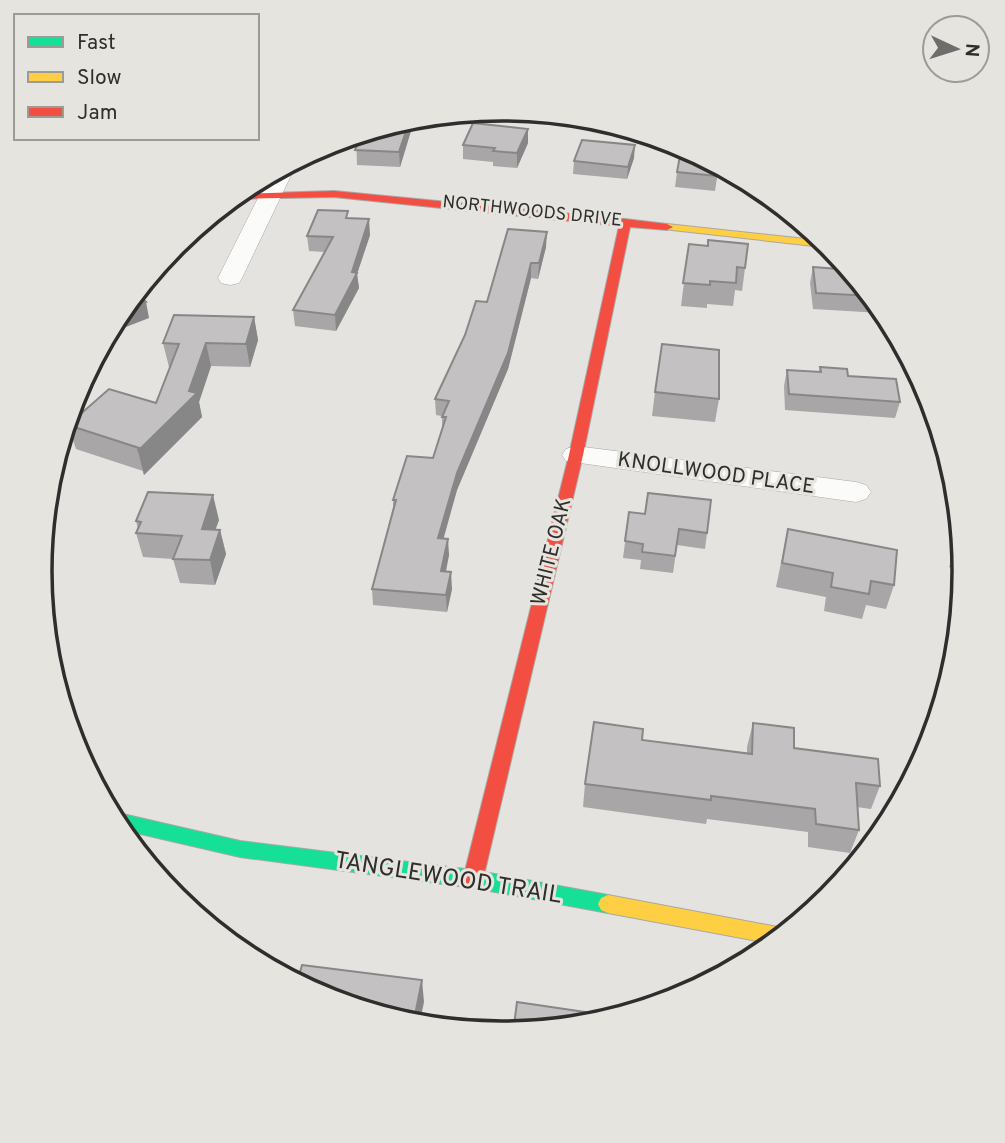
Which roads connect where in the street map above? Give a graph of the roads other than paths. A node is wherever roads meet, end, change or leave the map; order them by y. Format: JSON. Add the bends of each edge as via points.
{"nodes":[{"id":1,"x":276,"y":183,"type":"edge"},
{"id":2,"x":252,"y":197,"type":"edge"},
{"id":3,"x":269,"y":197,"type":"junction"},
{"id":4,"x":625,"y":222,"type":"junction"},
{"id":5,"x":810,"y":243,"type":"edge"},
{"id":6,"x":230,"y":278,"type":"dead end"},
{"id":7,"x":576,"y":455,"type":"junction"},
{"id":8,"x":856,"y":492,"type":"dead end"},
{"id":9,"x":129,"y":823,"type":"edge"},
{"id":10,"x":473,"y":879,"type":"junction"},
{"id":11,"x":769,"y":934,"type":"edge"}],
"edges":[{"from":1,"to":3,"type":"street"},
{"from":2,"to":3,"type":"street","name":"NORTHWOODS DRIVE"},
{"from":3,"to":4,"type":"street","name":"NORTHWOODS DRIVE","via":[[334,194]]},
{"from":3,"to":6,"type":"street"},
{"from":4,"to":5,"type":"street","name":"NORTHWOODS DRIVE"},
{"from":4,"to":7,"type":"street","name":"WHITE OAK"},
{"from":7,"to":8,"type":"street","name":"KNOLLWOOD PLACE"},
{"from":7,"to":10,"type":"street","name":"WHITE OAK"},
{"from":9,"to":10,"type":"street","name":"TANGLEWOOD TRAIL","via":[[240,849]]},
{"from":10,"to":11,"type":"street","name":"TANGLEWOOD TRAIL"}]}
